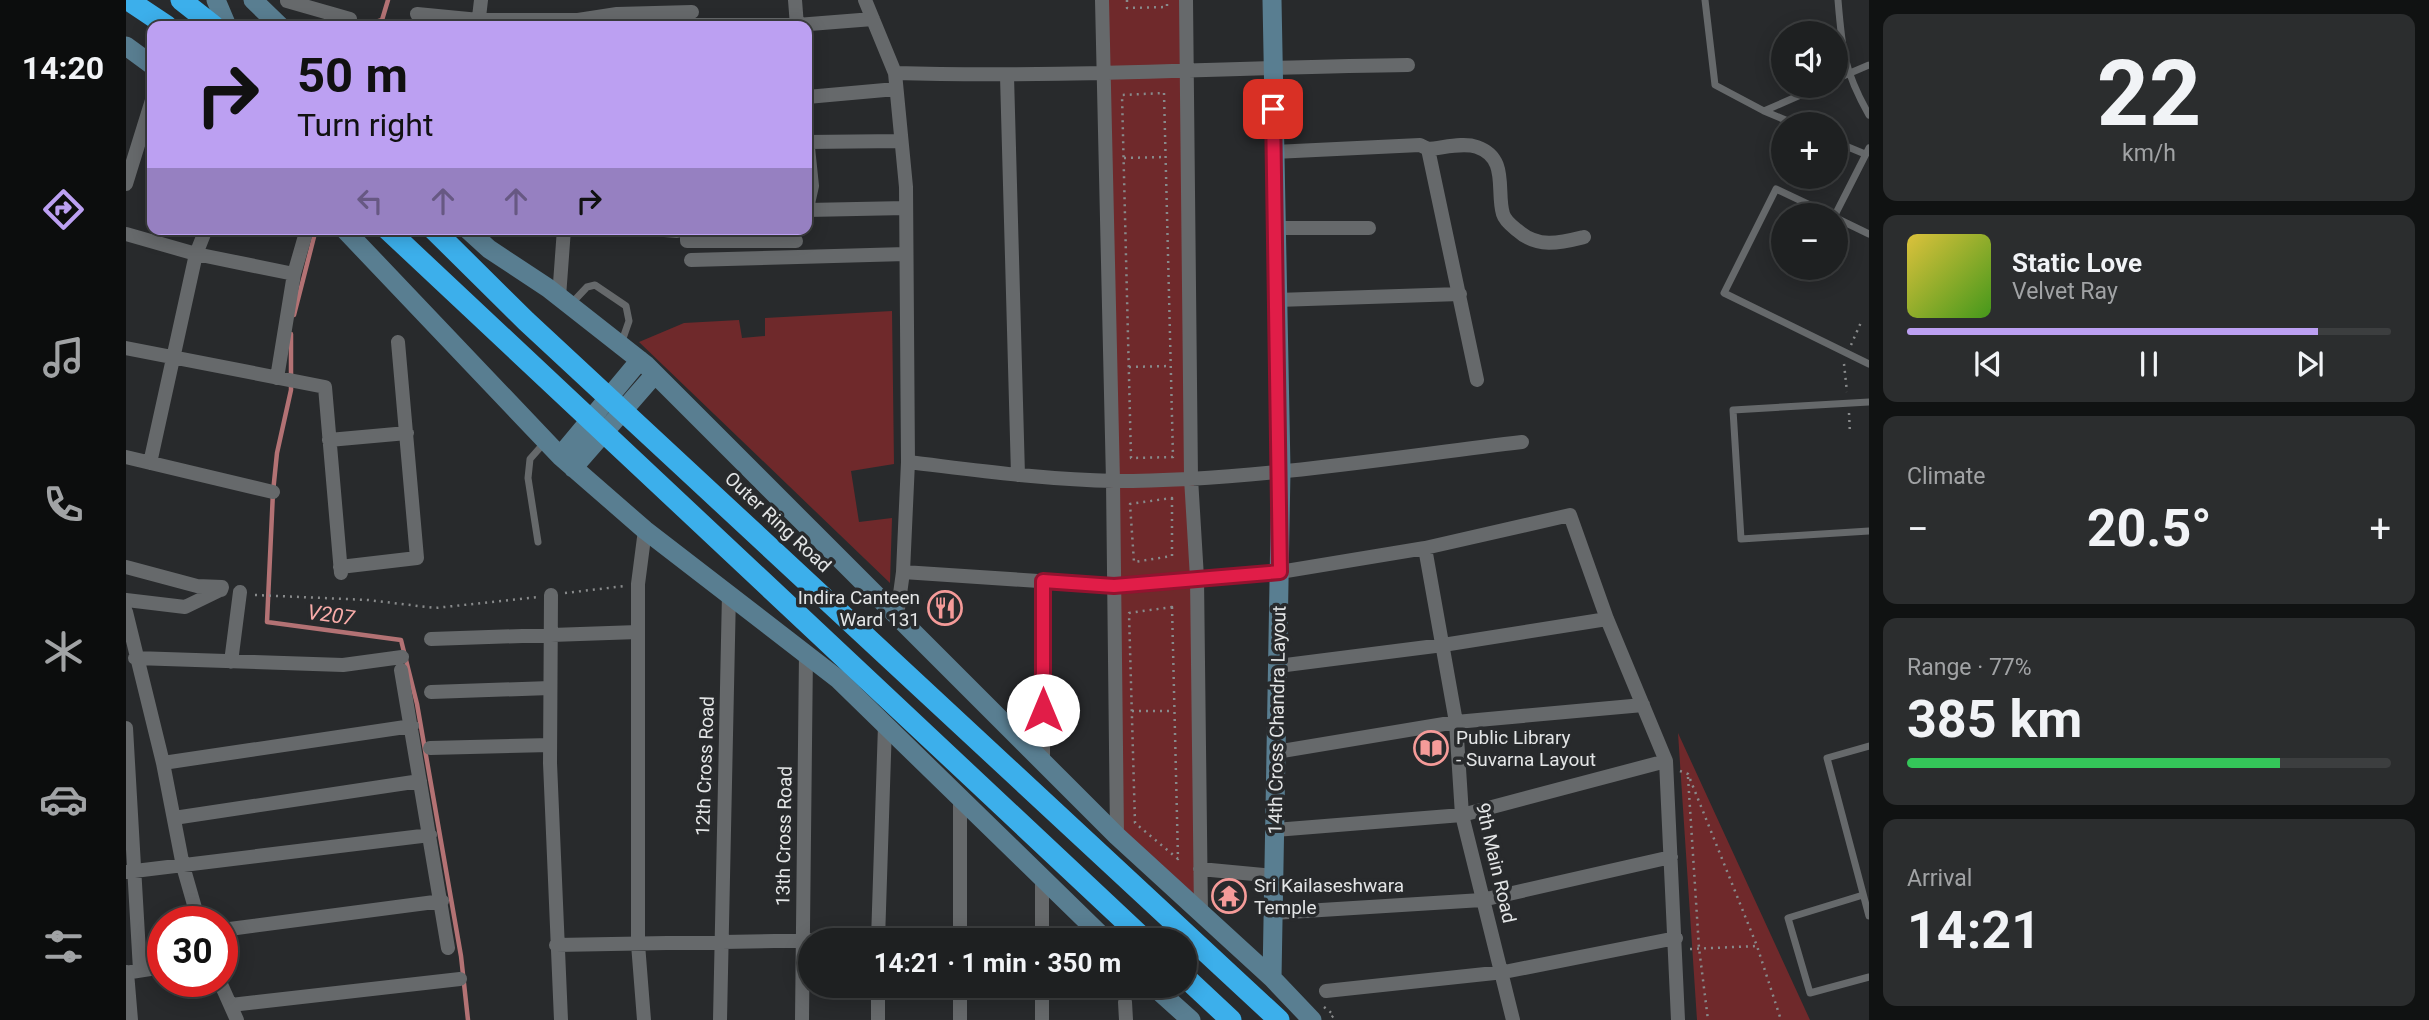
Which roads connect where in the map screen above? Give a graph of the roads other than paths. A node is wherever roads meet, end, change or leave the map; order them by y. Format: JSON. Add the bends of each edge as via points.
{"nodes":[{"id":1,"x":128,"y":0,"type":"edge"},
{"id":2,"x":181,"y":0,"type":"edge"},
{"id":3,"x":216,"y":0,"type":"edge"},
{"id":4,"x":253,"y":0,"type":"edge"},
{"id":5,"x":481,"y":0,"type":"edge"},
{"id":6,"x":795,"y":0,"type":"edge"},
{"id":7,"x":865,"y":0,"type":"edge"},
{"id":8,"x":1102,"y":0,"type":"edge"},
{"id":9,"x":1186,"y":0,"type":"edge"},
{"id":10,"x":1272,"y":0,"type":"edge"},
{"id":11,"x":1705,"y":0,"type":"edge"},
{"id":12,"x":1838,"y":0,"type":"edge"},
{"id":13,"x":287,"y":1,"type":"edge"},
{"id":14,"x":417,"y":14,"type":"dead end"},
{"id":15,"x":126,"y":16,"type":"edge"},
{"id":16,"x":692,"y":16,"type":"edge"},
{"id":17,"x":350,"y":19,"type":"dead end"},
{"id":18,"x":873,"y":19,"type":"junction"},
{"id":19,"x":159,"y":20,"type":"edge"},
{"id":20,"x":208,"y":21,"type":"edge"},
{"id":21,"x":225,"y":21,"type":"edge"},
{"id":22,"x":275,"y":21,"type":"edge"},
{"id":23,"x":281,"y":21,"type":"edge"},
{"id":24,"x":465,"y":21,"type":"edge"},
{"id":25,"x":479,"y":21,"type":"edge"},
{"id":26,"x":545,"y":21,"type":"edge"},
{"id":27,"x":744,"y":21,"type":"edge"},
{"id":28,"x":797,"y":21,"type":"edge"},
{"id":29,"x":1840,"y":21,"type":"edge"},
{"id":30,"x":812,"y":25,"type":"edge"},
{"id":31,"x":126,"y":46,"type":"edge"},
{"id":32,"x":147,"y":61,"type":"edge"},
{"id":33,"x":1408,"y":65,"type":"dead end"},
{"id":34,"x":1869,"y":65,"type":"edge"},
{"id":35,"x":1272,"y":66,"type":"junction"},
{"id":36,"x":1185,"y":69,"type":"junction"},
{"id":37,"x":1103,"y":71,"type":"junction"},
{"id":38,"x":895,"y":73,"type":"junction"},
{"id":39,"x":1848,"y":74,"type":"joint"},
{"id":40,"x":1006,"y":76,"type":"junction"},
{"id":41,"x":896,"y":89,"type":"junction"},
{"id":42,"x":812,"y":97,"type":"edge"},
{"id":43,"x":1794,"y":98,"type":"edge"},
{"id":44,"x":1764,"y":111,"type":"junction"},
{"id":45,"x":1771,"y":114,"type":"edge"},
{"id":46,"x":147,"y":116,"type":"edge"},
{"id":47,"x":1869,"y":116,"type":"edge"},
{"id":48,"x":812,"y":141,"type":"edge"},
{"id":49,"x":901,"y":141,"type":"junction"},
{"id":50,"x":1848,"y":145,"type":"edge"},
{"id":51,"x":1428,"y":149,"type":"junction"},
{"id":52,"x":1867,"y":151,"type":"edge"},
{"id":53,"x":1274,"y":152,"type":"junction"},
{"id":54,"x":126,"y":184,"type":"edge"},
{"id":55,"x":1807,"y":203,"type":"edge"},
{"id":56,"x":1841,"y":203,"type":"edge"},
{"id":57,"x":906,"y":208,"type":"junction"},
{"id":58,"x":812,"y":209,"type":"edge"},
{"id":59,"x":1848,"y":223,"type":"edge"},
{"id":60,"x":1275,"y":228,"type":"junction"},
{"id":61,"x":1369,"y":228,"type":"dead end"},
{"id":62,"x":126,"y":234,"type":"edge"},
{"id":63,"x":1869,"y":234,"type":"edge"},
{"id":64,"x":203,"y":235,"type":"edge"},
{"id":65,"x":305,"y":235,"type":"edge"},
{"id":66,"x":350,"y":235,"type":"edge"},
{"id":67,"x":393,"y":235,"type":"edge"},
{"id":68,"x":439,"y":235,"type":"edge"},
{"id":69,"x":474,"y":235,"type":"edge"},
{"id":70,"x":564,"y":235,"type":"edge"},
{"id":71,"x":684,"y":235,"type":"edge"},
{"id":72,"x":798,"y":235,"type":"edge"},
{"id":73,"x":1584,"y":237,"type":"dead end"},
{"id":74,"x":196,"y":254,"type":"junction"},
{"id":75,"x":906,"y":254,"type":"junction"},
{"id":76,"x":796,"y":259,"type":"junction"},
{"id":77,"x":691,"y":260,"type":"dead end"},
{"id":78,"x":294,"y":274,"type":"junction"},
{"id":79,"x":1460,"y":294,"type":"junction"},
{"id":80,"x":1277,"y":300,"type":"junction"},
{"id":81,"x":564,"y":301,"type":"junction"},
{"id":82,"x":398,"y":342,"type":"dead end"},
{"id":83,"x":621,"y":345,"type":"junction"},
{"id":84,"x":126,"y":348,"type":"edge"},
{"id":85,"x":173,"y":357,"type":"junction"},
{"id":86,"x":640,"y":360,"type":"junction"},
{"id":87,"x":1869,"y":364,"type":"edge"},
{"id":88,"x":655,"y":374,"type":"junction"},
{"id":89,"x":280,"y":378,"type":"junction"},
{"id":90,"x":1477,"y":380,"type":"dead end"},
{"id":91,"x":1869,"y":401,"type":"edge"},
{"id":92,"x":407,"y":433,"type":"junction"},
{"id":93,"x":329,"y":440,"type":"junction"},
{"id":94,"x":545,"y":441,"type":"junction"},
{"id":95,"x":1522,"y":443,"type":"dead end"},
{"id":96,"x":126,"y":457,"type":"edge"},
{"id":97,"x":567,"y":462,"type":"junction"},
{"id":98,"x":908,"y":462,"type":"junction"},
{"id":99,"x":150,"y":463,"type":"junction"},
{"id":100,"x":1281,"y":470,"type":"junction"},
{"id":101,"x":1018,"y":475,"type":"junction"},
{"id":102,"x":1191,"y":478,"type":"junction"},
{"id":103,"x":1113,"y":481,"type":"junction"},
{"id":104,"x":273,"y":492,"type":"dead end"},
{"id":105,"x":645,"y":530,"type":"junction"},
{"id":106,"x":1869,"y":531,"type":"edge"},
{"id":107,"x":538,"y":542,"type":"dead end"},
{"id":108,"x":1425,"y":548,"type":"junction"},
{"id":109,"x":126,"y":567,"type":"edge"},
{"id":110,"x":903,"y":572,"type":"junction"},
{"id":111,"x":1280,"y":572,"type":"junction"},
{"id":112,"x":1197,"y":578,"type":"junction"},
{"id":113,"x":1043,"y":581,"type":"junction"},
{"id":114,"x":1114,"y":586,"type":"junction"},
{"id":115,"x":240,"y":592,"type":"dead end"},
{"id":116,"x":729,"y":593,"type":"junction"},
{"id":117,"x":551,"y":595,"type":"road end"},
{"id":118,"x":126,"y":600,"type":"edge"},
{"id":119,"x":126,"y":612,"type":"edge"},
{"id":120,"x":897,"y":616,"type":"junction"},
{"id":121,"x":1607,"y":619,"type":"junction"},
{"id":122,"x":638,"y":632,"type":"junction"},
{"id":123,"x":551,"y":635,"type":"junction"},
{"id":124,"x":431,"y":639,"type":"dead end"},
{"id":125,"x":1443,"y":645,"type":"junction"},
{"id":126,"x":806,"y":653,"type":"junction"},
{"id":127,"x":135,"y":658,"type":"junction"},
{"id":128,"x":231,"y":662,"type":"junction"},
{"id":129,"x":1278,"y":666,"type":"junction"},
{"id":130,"x":550,"y":688,"type":"junction"},
{"id":131,"x":431,"y":692,"type":"dead end"},
{"id":132,"x":1643,"y":705,"type":"junction"},
{"id":133,"x":1456,"y":722,"type":"junction"},
{"id":134,"x":885,"y":725,"type":"junction"},
{"id":135,"x":412,"y":726,"type":"junction"},
{"id":136,"x":126,"y":728,"type":"edge"},
{"id":137,"x":550,"y":745,"type":"junction"},
{"id":138,"x":1869,"y":747,"type":"edge"},
{"id":139,"x":430,"y":748,"type":"dead end"},
{"id":140,"x":1276,"y":752,"type":"junction"},
{"id":141,"x":1043,"y":762,"type":"junction"},
{"id":142,"x":163,"y":763,"type":"junction"},
{"id":143,"x":1667,"y":764,"type":"junction"},
{"id":144,"x":420,"y":781,"type":"junction"},
{"id":145,"x":960,"y":797,"type":"junction"},
{"id":146,"x":1462,"y":815,"type":"junction"},
{"id":147,"x":174,"y":818,"type":"junction"},
{"id":148,"x":1275,"y":831,"type":"junction"},
{"id":149,"x":430,"y":835,"type":"junction"},
{"id":150,"x":1117,"y":836,"type":"junction"},
{"id":151,"x":1671,"y":857,"type":"junction"},
{"id":152,"x":183,"y":866,"type":"junction"},
{"id":153,"x":1200,"y":869,"type":"junction"},
{"id":154,"x":131,"y":872,"type":"edge"},
{"id":155,"x":1042,"y":876,"type":"junction"},
{"id":156,"x":1274,"y":876,"type":"junction"},
{"id":157,"x":1863,"y":895,"type":"junction"},
{"id":158,"x":1482,"y":900,"type":"junction"},
{"id":159,"x":442,"y":901,"type":"junction"},
{"id":160,"x":194,"y":906,"type":"edge"},
{"id":161,"x":1273,"y":913,"type":"junction"},
{"id":162,"x":1201,"y":914,"type":"junction"},
{"id":163,"x":1869,"y":916,"type":"edge"},
{"id":164,"x":238,"y":928,"type":"edge"},
{"id":165,"x":802,"y":928,"type":"edge"},
{"id":166,"x":878,"y":928,"type":"edge"},
{"id":167,"x":960,"y":928,"type":"edge"},
{"id":168,"x":1042,"y":928,"type":"edge"},
{"id":169,"x":1093,"y":928,"type":"edge"},
{"id":170,"x":1132,"y":928,"type":"edge"},
{"id":171,"x":798,"y":939,"type":"edge"},
{"id":172,"x":720,"y":941,"type":"junction"},
{"id":173,"x":556,"y":944,"type":"junction"},
{"id":174,"x":638,"y":944,"type":"junction"},
{"id":175,"x":1676,"y":944,"type":"junction"},
{"id":176,"x":448,"y":948,"type":"dead end"},
{"id":177,"x":131,"y":972,"type":"edge"},
{"id":178,"x":1504,"y":972,"type":"junction"},
{"id":179,"x":1869,"y":977,"type":"edge"},
{"id":180,"x":1272,"y":978,"type":"junction"},
{"id":181,"x":460,"y":979,"type":"dead end"},
{"id":182,"x":1197,"y":988,"type":"edge"},
{"id":183,"x":227,"y":997,"type":"edge"},
{"id":184,"x":802,"y":998,"type":"edge"},
{"id":185,"x":878,"y":998,"type":"edge"},
{"id":186,"x":960,"y":998,"type":"edge"},
{"id":187,"x":1042,"y":998,"type":"edge"},
{"id":188,"x":1166,"y":998,"type":"edge"},
{"id":189,"x":1125,"y":1002,"type":"dead end"},
{"id":190,"x":231,"y":1005,"type":"junction"},
{"id":191,"x":1321,"y":1006,"type":"edge"},
{"id":192,"x":131,"y":1020,"type":"edge"},
{"id":193,"x":237,"y":1020,"type":"edge"},
{"id":194,"x":561,"y":1020,"type":"edge"},
{"id":195,"x":643,"y":1020,"type":"edge"},
{"id":196,"x":720,"y":1020,"type":"edge"},
{"id":197,"x":802,"y":1020,"type":"edge"},
{"id":198,"x":878,"y":1020,"type":"edge"},
{"id":199,"x":960,"y":1020,"type":"edge"},
{"id":200,"x":1042,"y":1020,"type":"edge"},
{"id":201,"x":1126,"y":1020,"type":"edge"},
{"id":202,"x":1191,"y":1020,"type":"edge"},
{"id":203,"x":1231,"y":1020,"type":"edge"},
{"id":204,"x":1279,"y":1020,"type":"edge"},
{"id":205,"x":1513,"y":1020,"type":"edge"},
{"id":206,"x":1678,"y":1020,"type":"edge"}],
"edges":[{"from":1,"to":19,"type":"highway"},
{"from":2,"to":20,"type":"highway"},
{"from":3,"to":21,"type":"street"},
{"from":4,"to":22,"type":"street"},
{"from":5,"to":25,"type":"street"},
{"from":6,"to":28,"type":"street"},
{"from":7,"to":18,"type":"street"},
{"from":8,"to":37,"type":"street"},
{"from":9,"to":36,"type":"street"},
{"from":10,"to":35,"type":"street","name":"14th Cross Chandra Layout"},
{"from":11,"to":44,"type":"lane","via":[[1715,85]]},
{"from":12,"to":29,"type":"lane"},
{"from":13,"to":17,"type":"street"},
{"from":13,"to":23,"type":"street"},
{"from":14,"to":24,"type":"street"},
{"from":15,"to":19,"type":"street"},
{"from":16,"to":26,"type":"street","via":[[617,14]]},
{"from":16,"to":27,"type":"street"},
{"from":18,"to":30,"type":"street"},
{"from":18,"to":38,"type":"street"},
{"from":31,"to":32,"type":"street"},
{"from":33,"to":35,"type":"street"},
{"from":34,"to":39,"type":"lane"},
{"from":35,"to":36,"type":"street"},
{"from":35,"to":53,"type":"street","name":"14th Cross Chandra Layout"},
{"from":36,"to":37,"type":"street"},
{"from":36,"to":102,"type":"street"},
{"from":37,"to":40,"type":"street"},
{"from":37,"to":103,"type":"street"},
{"from":38,"to":40,"type":"street"},
{"from":38,"to":41,"type":"street"},
{"from":39,"to":47,"type":"lane"},
{"from":40,"to":101,"type":"street"},
{"from":41,"to":42,"type":"street"},
{"from":41,"to":49,"type":"street"},
{"from":43,"to":44,"type":"lane"},
{"from":44,"to":45,"type":"lane"},
{"from":46,"to":54,"type":"street"},
{"from":48,"to":49,"type":"street"},
{"from":49,"to":57,"type":"street"},
{"from":50,"to":52,"type":"lane"},
{"from":51,"to":53,"type":"street","via":[[1420,145]]},
{"from":51,"to":73,"type":"street","via":[[1468,146],[1487,153],[1497,165],[1503,214],[1524,236],[1556,244]]},
{"from":51,"to":79,"type":"street"},
{"from":52,"to":56,"type":"lane"},
{"from":53,"to":60,"type":"street","name":"14th Cross Chandra Layout"},
{"from":55,"to":87,"type":"lane","via":[[1776,188],[1724,293]]},
{"from":57,"to":58,"type":"street"},
{"from":57,"to":75,"type":"street"},
{"from":59,"to":63,"type":"lane"},
{"from":60,"to":61,"type":"street"},
{"from":60,"to":80,"type":"street","name":"14th Cross Chandra Layout"},
{"from":62,"to":74,"type":"street"},
{"from":64,"to":74,"type":"street"},
{"from":65,"to":78,"type":"street"},
{"from":66,"to":94,"type":"street"},
{"from":67,"to":170,"type":"highway"},
{"from":68,"to":204,"type":"highway","name":"Outer Ring Road"},
{"from":69,"to":81,"type":"street"},
{"from":70,"to":81,"type":"street"},
{"from":71,"to":72,"type":"street","via":[[687,241]]},
{"from":72,"to":76,"type":"street"},
{"from":74,"to":78,"type":"street"},
{"from":74,"to":85,"type":"street"},
{"from":75,"to":76,"type":"street"},
{"from":75,"to":98,"type":"street"},
{"from":76,"to":77,"type":"street"},
{"from":78,"to":89,"type":"street"},
{"from":79,"to":80,"type":"street"},
{"from":79,"to":90,"type":"street"},
{"from":80,"to":100,"type":"street","name":"14th Cross Chandra Layout"},
{"from":81,"to":83,"type":"street"},
{"from":81,"to":83,"type":"lane","via":[[595,285],[626,306],[629,321]]},
{"from":82,"to":92,"type":"street"},
{"from":83,"to":86,"type":"street"},
{"from":84,"to":85,"type":"street"},
{"from":85,"to":89,"type":"street"},
{"from":85,"to":99,"type":"street"},
{"from":86,"to":88,"type":"street"},
{"from":86,"to":97,"type":"street"},
{"from":88,"to":97,"type":"street"},
{"from":88,"to":120,"type":"street"},
{"from":89,"to":93,"type":"street","via":[[324,387]]},
{"from":91,"to":106,"type":"lane","via":[[1733,410],[1741,539]]},
{"from":92,"to":93,"type":"street"},
{"from":92,"to":93,"type":"street","via":[[417,558],[340,570]]},
{"from":94,"to":97,"type":"street"},
{"from":94,"to":107,"type":"lane","via":[[530,459],[528,478]]},
{"from":95,"to":100,"type":"street"},
{"from":96,"to":99,"type":"street"},
{"from":97,"to":105,"type":"street"},
{"from":98,"to":101,"type":"street"},
{"from":98,"to":110,"type":"street"},
{"from":99,"to":104,"type":"street"},
{"from":100,"to":102,"type":"street"},
{"from":100,"to":111,"type":"street","name":"14th Cross Chandra Layout"},
{"from":101,"to":103,"type":"street"},
{"from":102,"to":103,"type":"street"},
{"from":102,"to":112,"type":"street"},
{"from":103,"to":114,"type":"street"},
{"from":105,"to":116,"type":"street"},
{"from":105,"to":122,"type":"street"},
{"from":108,"to":111,"type":"street"},
{"from":108,"to":121,"type":"street","via":[[1570,515]]},
{"from":108,"to":125,"type":"street","name":"9th Main Road"},
{"from":109,"to":118,"type":"street","via":[[197,586],[222,587],[185,607]]},
{"from":110,"to":113,"type":"street"},
{"from":110,"to":120,"type":"street"},
{"from":111,"to":112,"type":"street"},
{"from":111,"to":129,"type":"street","name":"14th Cross Chandra Layout"},
{"from":112,"to":114,"type":"street"},
{"from":112,"to":153,"type":"street"},
{"from":113,"to":114,"type":"street"},
{"from":113,"to":141,"type":"street"},
{"from":114,"to":150,"type":"street"},
{"from":115,"to":128,"type":"street"},
{"from":116,"to":126,"type":"street"},
{"from":116,"to":172,"type":"street","name":"12th Cross Road"},
{"from":117,"to":123,"type":"street"},
{"from":119,"to":127,"type":"street"},
{"from":120,"to":141,"type":"street"},
{"from":121,"to":125,"type":"street"},
{"from":121,"to":132,"type":"street"},
{"from":122,"to":123,"type":"street"},
{"from":122,"to":174,"type":"street"},
{"from":123,"to":124,"type":"street"},
{"from":123,"to":130,"type":"street"},
{"from":125,"to":129,"type":"street"},
{"from":125,"to":133,"type":"street","name":"9th Main Road"},
{"from":126,"to":134,"type":"street"},
{"from":126,"to":165,"type":"street","name":"13th Cross Road"},
{"from":127,"to":128,"type":"street"},
{"from":127,"to":142,"type":"street"},
{"from":128,"to":135,"type":"street","via":[[402,664]]},
{"from":129,"to":140,"type":"street","name":"14th Cross Chandra Layout"},
{"from":130,"to":131,"type":"street"},
{"from":130,"to":137,"type":"street"},
{"from":132,"to":133,"type":"street"},
{"from":132,"to":143,"type":"street"},
{"from":133,"to":140,"type":"street"},
{"from":133,"to":146,"type":"street","name":"9th Main Road"},
{"from":134,"to":145,"type":"street"},
{"from":134,"to":166,"type":"street"},
{"from":135,"to":142,"type":"street"},
{"from":135,"to":144,"type":"street"},
{"from":136,"to":154,"type":"street"},
{"from":137,"to":139,"type":"street"},
{"from":137,"to":173,"type":"street"},
{"from":138,"to":157,"type":"lane","via":[[1827,758]]},
{"from":140,"to":148,"type":"street","name":"14th Cross Chandra Layout"},
{"from":141,"to":150,"type":"street"},
{"from":142,"to":147,"type":"street"},
{"from":143,"to":146,"type":"street"},
{"from":143,"to":151,"type":"street"},
{"from":144,"to":147,"type":"street"},
{"from":144,"to":149,"type":"street"},
{"from":145,"to":155,"type":"street"},
{"from":145,"to":167,"type":"street"},
{"from":146,"to":148,"type":"street"},
{"from":146,"to":158,"type":"street","name":"9th Main Road"},
{"from":147,"to":152,"type":"street"},
{"from":148,"to":156,"type":"street","name":"14th Cross Chandra Layout"},
{"from":149,"to":152,"type":"street"},
{"from":149,"to":159,"type":"street"},
{"from":150,"to":162,"type":"street"},
{"from":151,"to":158,"type":"street"},
{"from":151,"to":175,"type":"street"},
{"from":152,"to":154,"type":"street"},
{"from":152,"to":160,"type":"street"},
{"from":153,"to":156,"type":"street"},
{"from":153,"to":162,"type":"street"},
{"from":154,"to":177,"type":"street"},
{"from":155,"to":168,"type":"street"},
{"from":155,"to":169,"type":"street"},
{"from":156,"to":161,"type":"street","name":"14th Cross Chandra Layout"},
{"from":157,"to":163,"type":"lane"},
{"from":157,"to":179,"type":"lane","via":[[1788,918],[1810,993]]},
{"from":158,"to":161,"type":"street"},
{"from":158,"to":178,"type":"street","name":"9th Main Road"},
{"from":159,"to":164,"type":"street"},
{"from":159,"to":176,"type":"street"},
{"from":161,"to":180,"type":"street","name":"14th Cross Chandra Layout"},
{"from":162,"to":180,"type":"street"},
{"from":171,"to":172,"type":"street"},
{"from":172,"to":174,"type":"street"},
{"from":172,"to":196,"type":"street","name":"12th Cross Road"},
{"from":173,"to":174,"type":"street"},
{"from":173,"to":194,"type":"street"},
{"from":174,"to":195,"type":"street"},
{"from":175,"to":178,"type":"street"},
{"from":175,"to":206,"type":"street"},
{"from":177,"to":192,"type":"street"},
{"from":178,"to":191,"type":"street"},
{"from":178,"to":205,"type":"street","name":"9th Main Road"},
{"from":180,"to":191,"type":"street"},
{"from":181,"to":190,"type":"street"},
{"from":182,"to":203,"type":"highway"},
{"from":183,"to":190,"type":"street"},
{"from":184,"to":197,"type":"street","name":"13th Cross Road"},
{"from":185,"to":198,"type":"street"},
{"from":186,"to":199,"type":"street"},
{"from":187,"to":200,"type":"street"},
{"from":188,"to":202,"type":"street"},
{"from":189,"to":201,"type":"street"},
{"from":190,"to":193,"type":"street"}]}
